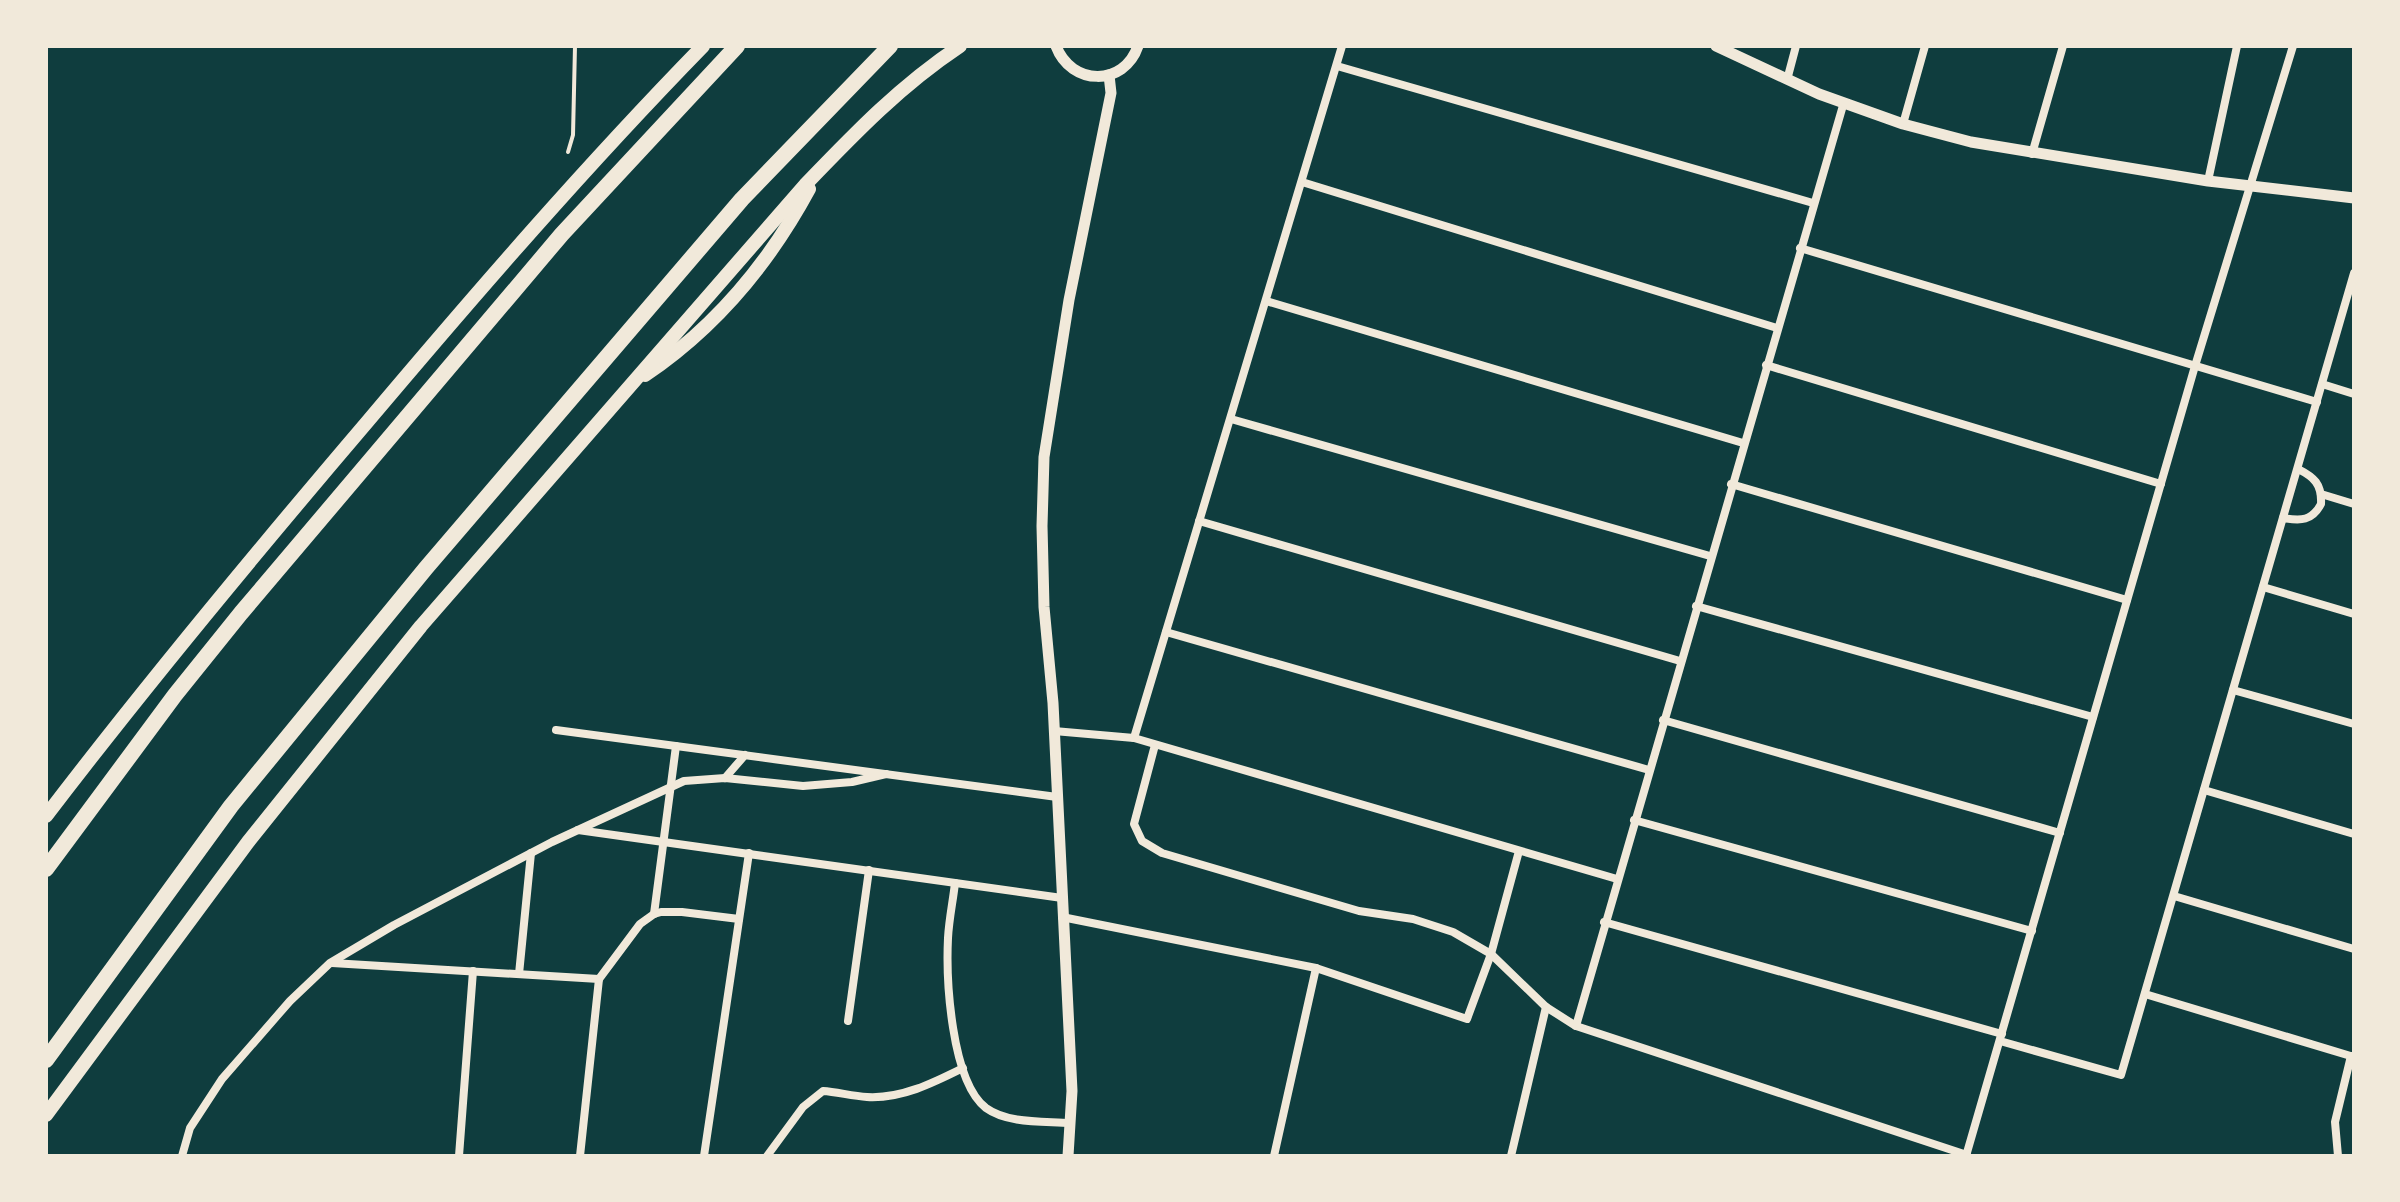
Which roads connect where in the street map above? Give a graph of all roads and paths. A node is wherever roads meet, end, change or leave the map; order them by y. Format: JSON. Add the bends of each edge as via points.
{"nodes":[{"id":1,"x":575,"y":46,"type":"edge"},
{"id":2,"x":703,"y":46,"type":"edge"},
{"id":3,"x":737,"y":46,"type":"edge"},
{"id":4,"x":890,"y":46,"type":"edge"},
{"id":5,"x":960,"y":46,"type":"edge"},
{"id":6,"x":1056,"y":46,"type":"edge"},
{"id":7,"x":1138,"y":46,"type":"edge"},
{"id":8,"x":1342,"y":46,"type":"edge"},
{"id":9,"x":1716,"y":46,"type":"edge"},
{"id":10,"x":1796,"y":46,"type":"edge"},
{"id":11,"x":1925,"y":46,"type":"edge"},
{"id":12,"x":2063,"y":46,"type":"edge"},
{"id":13,"x":2237,"y":46,"type":"edge"},
{"id":14,"x":2293,"y":46,"type":"edge"},
{"id":15,"x":1337,"y":66,"type":"junction"},
{"id":16,"x":1109,"y":75,"type":"junction"},
{"id":17,"x":1787,"y":80,"type":"junction"},
{"id":18,"x":1844,"y":102,"type":"junction"},
{"id":19,"x":1903,"y":124,"type":"junction"},
{"id":20,"x":568,"y":152,"type":"dead end"},
{"id":21,"x":2032,"y":154,"type":"junction"},
{"id":22,"x":819,"y":171,"type":"junction"},
{"id":23,"x":2208,"y":181,"type":"junction"},
{"id":24,"x":1302,"y":182,"type":"junction"},
{"id":25,"x":2252,"y":186,"type":"junction"},
{"id":26,"x":2354,"y":198,"type":"edge"},
{"id":27,"x":1813,"y":203,"type":"junction"},
{"id":28,"x":1800,"y":248,"type":"junction"},
{"id":29,"x":2354,"y":273,"type":"edge"},
{"id":30,"x":2352,"y":286,"type":"edge"},
{"id":31,"x":1266,"y":301,"type":"junction"},
{"id":32,"x":1777,"y":328,"type":"junction"},
{"id":33,"x":1766,"y":365,"type":"junction"},
{"id":34,"x":2195,"y":366,"type":"junction"},
{"id":35,"x":2322,"y":384,"type":"junction"},
{"id":36,"x":629,"y":386,"type":"junction"},
{"id":37,"x":2354,"y":394,"type":"edge"},
{"id":38,"x":2317,"y":402,"type":"junction"},
{"id":39,"x":1231,"y":419,"type":"junction"},
{"id":40,"x":1743,"y":443,"type":"junction"},
{"id":41,"x":2298,"y":469,"type":"junction"},
{"id":42,"x":1731,"y":484,"type":"junction"},
{"id":43,"x":2161,"y":484,"type":"junction"},
{"id":44,"x":2321,"y":494,"type":"junction"},
{"id":45,"x":2354,"y":504,"type":"edge"},
{"id":46,"x":2283,"y":518,"type":"junction"},
{"id":47,"x":1199,"y":521,"type":"junction"},
{"id":48,"x":1710,"y":556,"type":"junction"},
{"id":49,"x":2263,"y":587,"type":"junction"},
{"id":50,"x":2127,"y":600,"type":"junction"},
{"id":51,"x":1696,"y":606,"type":"junction"},
{"id":52,"x":2354,"y":614,"type":"edge"},
{"id":53,"x":1166,"y":632,"type":"junction"},
{"id":54,"x":1680,"y":661,"type":"junction"},
{"id":55,"x":2233,"y":690,"type":"junction"},
{"id":56,"x":2093,"y":717,"type":"junction"},
{"id":57,"x":1663,"y":720,"type":"junction"},
{"id":58,"x":2354,"y":724,"type":"edge"},
{"id":59,"x":556,"y":730,"type":"dead end"},
{"id":60,"x":1054,"y":731,"type":"junction"},
{"id":61,"x":1134,"y":738,"type":"junction"},
{"id":62,"x":1155,"y":745,"type":"junction"},
{"id":63,"x":676,"y":746,"type":"junction"},
{"id":64,"x":745,"y":755,"type":"junction"},
{"id":65,"x":1649,"y":770,"type":"junction"},
{"id":66,"x":886,"y":774,"type":"junction"},
{"id":67,"x":725,"y":778,"type":"junction"},
{"id":68,"x":671,"y":788,"type":"junction"},
{"id":69,"x":2204,"y":790,"type":"junction"},
{"id":70,"x":1057,"y":797,"type":"junction"},
{"id":71,"x":46,"y":816,"type":"edge"},
{"id":72,"x":1634,"y":820,"type":"junction"},
{"id":73,"x":577,"y":830,"type":"junction"},
{"id":74,"x":2060,"y":833,"type":"junction"},
{"id":75,"x":2354,"y":834,"type":"edge"},
{"id":76,"x":663,"y":842,"type":"junction"},
{"id":77,"x":1519,"y":851,"type":"junction"},
{"id":78,"x":531,"y":853,"type":"junction"},
{"id":79,"x":749,"y":853,"type":"junction"},
{"id":80,"x":46,"y":869,"type":"edge"},
{"id":81,"x":869,"y":870,"type":"junction"},
{"id":82,"x":1617,"y":879,"type":"junction"},
{"id":83,"x":955,"y":883,"type":"junction"},
{"id":84,"x":2174,"y":896,"type":"junction"},
{"id":85,"x":1062,"y":898,"type":"junction"},
{"id":86,"x":654,"y":914,"type":"junction"},
{"id":87,"x":1062,"y":917,"type":"junction"},
{"id":88,"x":739,"y":919,"type":"junction"},
{"id":89,"x":1604,"y":922,"type":"junction"},
{"id":90,"x":2032,"y":931,"type":"junction"},
{"id":91,"x":2354,"y":949,"type":"edge"},
{"id":92,"x":1491,"y":954,"type":"junction"},
{"id":93,"x":330,"y":963,"type":"junction"},
{"id":94,"x":1316,"y":968,"type":"junction"},
{"id":95,"x":473,"y":971,"type":"junction"},
{"id":96,"x":519,"y":974,"type":"junction"},
{"id":97,"x":599,"y":979,"type":"junction"},
{"id":98,"x":2145,"y":994,"type":"junction"},
{"id":99,"x":1546,"y":1007,"type":"junction"},
{"id":100,"x":848,"y":1021,"type":"dead end"},
{"id":101,"x":1576,"y":1026,"type":"junction"},
{"id":102,"x":2001,"y":1038,"type":"junction"},
{"id":103,"x":2352,"y":1056,"type":"edge"},
{"id":104,"x":46,"y":1060,"type":"edge"},
{"id":105,"x":963,"y":1068,"type":"junction"},
{"id":106,"x":46,"y":1115,"type":"edge"},
{"id":107,"x":1070,"y":1123,"type":"junction"},
{"id":108,"x":182,"y":1156,"type":"edge"},
{"id":109,"x":459,"y":1156,"type":"edge"},
{"id":110,"x":580,"y":1156,"type":"edge"},
{"id":111,"x":704,"y":1156,"type":"edge"},
{"id":112,"x":767,"y":1156,"type":"edge"},
{"id":113,"x":1068,"y":1156,"type":"edge"},
{"id":114,"x":1274,"y":1156,"type":"edge"},
{"id":115,"x":1511,"y":1156,"type":"edge"},
{"id":116,"x":1966,"y":1156,"type":"edge"},
{"id":117,"x":2338,"y":1156,"type":"edge"}],
"edges":[{"from":1,"to":20,"type":"lane"},
{"from":2,"to":71,"type":"main road","via":[[529,232],[226,589]]},
{"from":3,"to":80,"type":"highway","via":[[562,234],[241,613]]},
{"from":4,"to":104,"type":"highway","via":[[742,199],[371,634],[231,806]]},
{"from":5,"to":22,"type":"main road","via":[[910,81]]},
{"from":6,"to":16,"type":"street","via":[[1072,69],[1089,77]]},
{"from":7,"to":16,"type":"street","via":[[1126,66]]},
{"from":8,"to":15,"type":"street"},
{"from":9,"to":17,"type":"street"},
{"from":10,"to":17,"type":"street"},
{"from":11,"to":19,"type":"street"},
{"from":12,"to":21,"type":"street"},
{"from":13,"to":23,"type":"street"},
{"from":14,"to":25,"type":"street"},
{"from":15,"to":24,"type":"street"},
{"from":15,"to":27,"type":"street"},
{"from":16,"to":60,"type":"street","via":[[1111,93],[1044,457],[1044,607]]},
{"from":17,"to":18,"type":"street"},
{"from":18,"to":19,"type":"street"},
{"from":18,"to":27,"type":"street"},
{"from":19,"to":21,"type":"street"},
{"from":21,"to":23,"type":"street"},
{"from":22,"to":36,"type":"main road"},
{"from":22,"to":36,"type":"main road","via":[[771,254],[744,288],[685,346]]},
{"from":23,"to":25,"type":"street"},
{"from":24,"to":31,"type":"street"},
{"from":24,"to":32,"type":"street"},
{"from":25,"to":26,"type":"street"},
{"from":25,"to":34,"type":"street"},
{"from":27,"to":28,"type":"street"},
{"from":28,"to":32,"type":"street"},
{"from":28,"to":34,"type":"street"},
{"from":29,"to":30,"type":"street"},
{"from":30,"to":35,"type":"street"},
{"from":31,"to":39,"type":"street"},
{"from":31,"to":40,"type":"street"},
{"from":32,"to":33,"type":"street"},
{"from":33,"to":40,"type":"street"},
{"from":33,"to":43,"type":"street"},
{"from":34,"to":38,"type":"street"},
{"from":34,"to":43,"type":"street"},
{"from":35,"to":37,"type":"street"},
{"from":35,"to":38,"type":"street"},
{"from":36,"to":106,"type":"main road","via":[[421,626],[263,823]]},
{"from":38,"to":41,"type":"street"},
{"from":39,"to":47,"type":"street"},
{"from":39,"to":48,"type":"street"},
{"from":40,"to":42,"type":"street"},
{"from":41,"to":44,"type":"street","via":[[2313,476]]},
{"from":41,"to":46,"type":"street"},
{"from":42,"to":48,"type":"street"},
{"from":42,"to":50,"type":"street"},
{"from":43,"to":50,"type":"street"},
{"from":44,"to":45,"type":"street"},
{"from":44,"to":46,"type":"street","via":[[2321,504],[2310,518]]},
{"from":46,"to":49,"type":"street"},
{"from":47,"to":53,"type":"street"},
{"from":47,"to":54,"type":"street"},
{"from":48,"to":51,"type":"street"},
{"from":49,"to":52,"type":"street"},
{"from":49,"to":55,"type":"street"},
{"from":50,"to":56,"type":"street"},
{"from":51,"to":54,"type":"street"},
{"from":51,"to":56,"type":"street"},
{"from":53,"to":61,"type":"street"},
{"from":53,"to":65,"type":"street"},
{"from":54,"to":57,"type":"street"},
{"from":55,"to":58,"type":"street"},
{"from":55,"to":69,"type":"street"},
{"from":56,"to":74,"type":"street"},
{"from":57,"to":65,"type":"street"},
{"from":57,"to":74,"type":"street"},
{"from":59,"to":63,"type":"street"},
{"from":60,"to":61,"type":"street"},
{"from":60,"to":70,"type":"street"},
{"from":61,"to":62,"type":"street"},
{"from":62,"to":77,"type":"street"},
{"from":62,"to":92,"type":"street","via":[[1134,824],[1142,841],[1162,853],[1359,911],[1434,925]]},
{"from":63,"to":64,"type":"street"},
{"from":63,"to":68,"type":"street"},
{"from":64,"to":66,"type":"street"},
{"from":64,"to":67,"type":"street"},
{"from":65,"to":72,"type":"street"},
{"from":66,"to":67,"type":"street","via":[[803,786]]},
{"from":66,"to":70,"type":"street"},
{"from":67,"to":68,"type":"street","via":[[684,781]]},
{"from":68,"to":73,"type":"street"},
{"from":68,"to":76,"type":"street"},
{"from":69,"to":75,"type":"street"},
{"from":69,"to":84,"type":"street"},
{"from":70,"to":85,"type":"street"},
{"from":72,"to":82,"type":"street"},
{"from":72,"to":90,"type":"street"},
{"from":73,"to":76,"type":"street"},
{"from":73,"to":78,"type":"street"},
{"from":74,"to":90,"type":"street"},
{"from":76,"to":79,"type":"street"},
{"from":76,"to":86,"type":"street"},
{"from":77,"to":82,"type":"street"},
{"from":77,"to":92,"type":"street"},
{"from":78,"to":93,"type":"street"},
{"from":78,"to":96,"type":"street"},
{"from":79,"to":81,"type":"street"},
{"from":79,"to":88,"type":"street"},
{"from":81,"to":83,"type":"street"},
{"from":81,"to":100,"type":"street"},
{"from":82,"to":89,"type":"street"},
{"from":83,"to":85,"type":"street"},
{"from":83,"to":105,"type":"street","via":[[949,989]]},
{"from":84,"to":91,"type":"street"},
{"from":84,"to":98,"type":"street"},
{"from":85,"to":87,"type":"street"},
{"from":86,"to":88,"type":"street"},
{"from":86,"to":97,"type":"street","via":[[640,924]]},
{"from":87,"to":94,"type":"street"},
{"from":87,"to":107,"type":"street"},
{"from":88,"to":111,"type":"street"},
{"from":89,"to":101,"type":"street"},
{"from":89,"to":102,"type":"street"},
{"from":90,"to":102,"type":"street"},
{"from":92,"to":94,"type":"street","via":[[1467,1019]]},
{"from":92,"to":99,"type":"street"},
{"from":93,"to":95,"type":"street"},
{"from":93,"to":108,"type":"street","via":[[222,1079],[190,1128]]},
{"from":94,"to":114,"type":"street"},
{"from":95,"to":96,"type":"street"},
{"from":95,"to":109,"type":"street"},
{"from":96,"to":97,"type":"street"},
{"from":97,"to":110,"type":"street"},
{"from":98,"to":102,"type":"street","via":[[2121,1075]]},
{"from":98,"to":103,"type":"street"},
{"from":99,"to":101,"type":"street"},
{"from":99,"to":115,"type":"street"},
{"from":101,"to":116,"type":"street"},
{"from":102,"to":116,"type":"street"},
{"from":103,"to":117,"type":"street","via":[[2335,1122]]},
{"from":105,"to":107,"type":"street","via":[[976,1097],[1000,1116]]},
{"from":105,"to":112,"type":"street","via":[[886,1097],[823,1091],[803,1107]]},
{"from":107,"to":113,"type":"street"}]}
